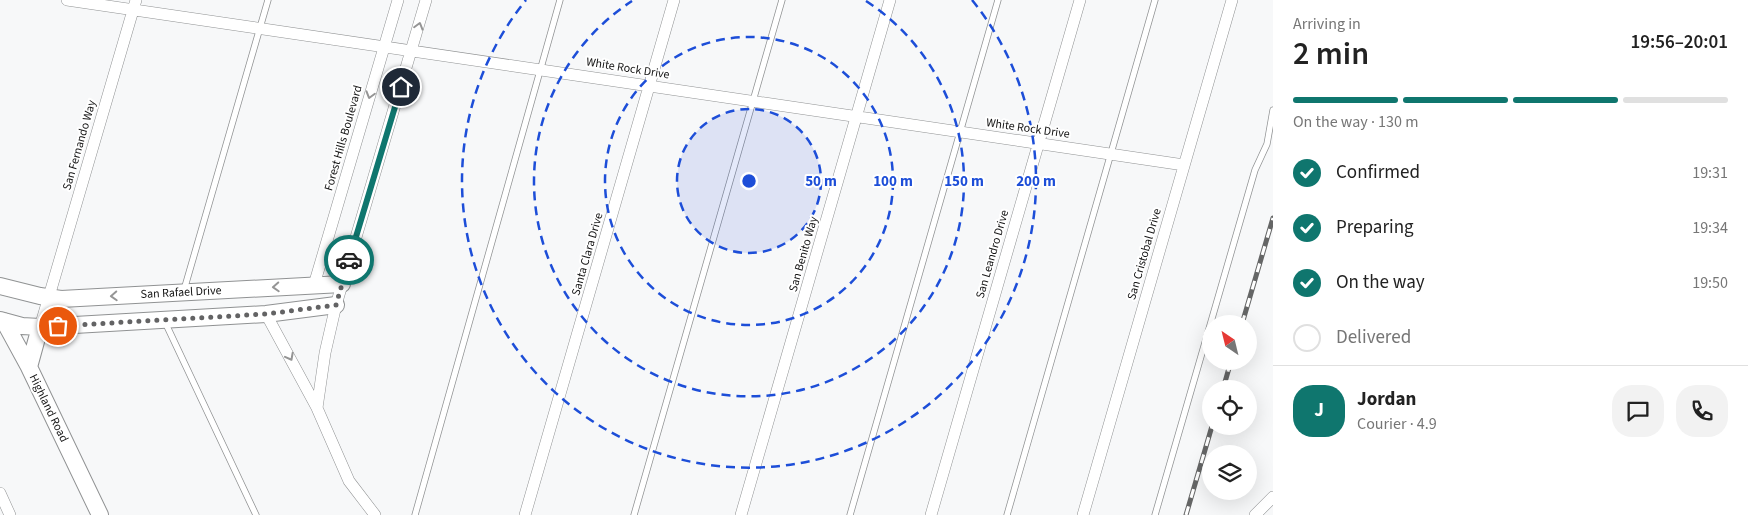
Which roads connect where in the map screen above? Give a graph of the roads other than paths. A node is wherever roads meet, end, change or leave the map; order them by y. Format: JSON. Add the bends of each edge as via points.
{"nodes":[{"id":1,"x":67,"y":0,"type":"edge"},
{"id":2,"x":268,"y":0,"type":"edge"},
{"id":3,"x":398,"y":0,"type":"edge"},
{"id":4,"x":426,"y":0,"type":"edge"},
{"id":5,"x":560,"y":0,"type":"edge"},
{"id":6,"x":674,"y":0,"type":"edge"},
{"id":7,"x":782,"y":0,"type":"edge"},
{"id":8,"x":890,"y":0,"type":"edge"},
{"id":9,"x":998,"y":0,"type":"edge"},
{"id":10,"x":1080,"y":0,"type":"edge"},
{"id":11,"x":1155,"y":0,"type":"edge"},
{"id":12,"x":1232,"y":0,"type":"edge"},
{"id":13,"x":134,"y":5,"type":"edge"},
{"id":14,"x":259,"y":30,"type":"junction"},
{"id":15,"x":384,"y":48,"type":"junction"},
{"id":16,"x":412,"y":51,"type":"junction"},
{"id":17,"x":540,"y":68,"type":"junction"},
{"id":18,"x":650,"y":86,"type":"junction"},
{"id":19,"x":753,"y":101,"type":"junction"},
{"id":20,"x":1273,"y":110,"type":"edge"},
{"id":21,"x":857,"y":117,"type":"junction"},
{"id":22,"x":960,"y":132,"type":"junction"},
{"id":23,"x":1038,"y":144,"type":"junction"},
{"id":24,"x":1111,"y":154,"type":"junction"},
{"id":25,"x":1184,"y":165,"type":"junction"},
{"id":26,"x":342,"y":284,"type":"junction"},
{"id":27,"x":314,"y":285,"type":"junction"},
{"id":28,"x":0,"y":286,"type":"edge"},
{"id":29,"x":183,"y":292,"type":"junction"},
{"id":30,"x":48,"y":298,"type":"junction"},
{"id":31,"x":336,"y":305,"type":"junction"},
{"id":32,"x":266,"y":314,"type":"junction"},
{"id":33,"x":163,"y":318,"type":"junction"},
{"id":34,"x":2,"y":321,"type":"edge"},
{"id":35,"x":40,"y":327,"type":"junction"},
{"id":36,"x":29,"y":367,"type":"junction"},
{"id":37,"x":318,"y":408,"type":"junction"},
{"id":38,"x":0,"y":493,"type":"edge"},
{"id":39,"x":1273,"y":497,"type":"edge"},
{"id":40,"x":10,"y":515,"type":"edge"},
{"id":41,"x":100,"y":515,"type":"edge"},
{"id":42,"x":256,"y":515,"type":"edge"},
{"id":43,"x":375,"y":515,"type":"edge"},
{"id":44,"x":415,"y":515,"type":"edge"},
{"id":45,"x":524,"y":515,"type":"edge"},
{"id":46,"x":634,"y":515,"type":"edge"},
{"id":47,"x":741,"y":515,"type":"edge"},
{"id":48,"x":850,"y":515,"type":"edge"},
{"id":49,"x":931,"y":515,"type":"edge"},
{"id":50,"x":1007,"y":515,"type":"edge"},
{"id":51,"x":1083,"y":515,"type":"edge"},
{"id":52,"x":1155,"y":515,"type":"edge"},
{"id":53,"x":1255,"y":515,"type":"edge"}],
"edges":[{"from":1,"to":13,"type":"street","name":"White Rock Drive"},
{"from":2,"to":14,"type":"lane"},
{"from":3,"to":15,"type":"street","name":"Forest Hills Boulevard"},
{"from":16,"to":4,"type":"street","one_way":true},
{"from":5,"to":17,"type":"lane"},
{"from":6,"to":18,"type":"street","name":"Santa Clara Drive"},
{"from":7,"to":19,"type":"lane"},
{"from":8,"to":21,"type":"street","name":"San Benito Way"},
{"from":9,"to":22,"type":"lane"},
{"from":10,"to":23,"type":"street","name":"San Leandro Drive"},
{"from":11,"to":24,"type":"lane"},
{"from":12,"to":25,"type":"street","name":"San Cristobal Drive"},
{"from":13,"to":14,"type":"street","name":"White Rock Drive"},
{"from":13,"to":30,"type":"street","name":"San Fernando Way"},
{"from":14,"to":15,"type":"street","name":"White Rock Drive"},
{"from":14,"to":29,"type":"lane"},
{"from":15,"to":16,"type":"street","name":"White Rock Drive"},
{"from":15,"to":27,"type":"street","name":"Forest Hills Boulevard","one_way":true},
{"from":16,"to":17,"type":"street","name":"White Rock Drive"},
{"from":16,"to":26,"type":"street"},
{"from":17,"to":18,"type":"street","name":"White Rock Drive"},
{"from":17,"to":44,"type":"lane"},
{"from":18,"to":19,"type":"street","name":"White Rock Drive"},
{"from":18,"to":45,"type":"street","name":"Santa Clara Drive"},
{"from":19,"to":21,"type":"street","name":"White Rock Drive"},
{"from":19,"to":46,"type":"lane"},
{"from":20,"to":52,"type":"lane","via":[[1266,144],[1255,170]]},
{"from":21,"to":22,"type":"street","name":"White Rock Drive"},
{"from":21,"to":47,"type":"street","name":"San Benito Way"},
{"from":22,"to":23,"type":"street","name":"White Rock Drive"},
{"from":22,"to":48,"type":"lane"},
{"from":23,"to":24,"type":"street","name":"White Rock Drive"},
{"from":23,"to":49,"type":"street","name":"San Leandro Drive"},
{"from":24,"to":25,"type":"street","name":"White Rock Drive"},
{"from":24,"to":50,"type":"lane"},
{"from":25,"to":51,"type":"street","name":"San Cristobal Drive"},
{"from":26,"to":27,"type":"street","name":"San Rafael Drive"},
{"from":26,"to":31,"type":"street"},
{"from":27,"to":29,"type":"street","name":"San Rafael Drive","one_way":true},
{"from":28,"to":30,"type":"street","name":"San Rafael Drive"},
{"from":29,"to":30,"type":"street","name":"San Rafael Drive","one_way":true},
{"from":30,"to":35,"type":"street","name":"Highland Road"},
{"from":31,"to":32,"type":"street","name":"San Rafael Drive"},
{"from":31,"to":37,"type":"street","via":[[325,353]]},
{"from":32,"to":33,"type":"street","name":"San Rafael Drive"},
{"from":32,"to":37,"type":"street","one_way":true},
{"from":33,"to":35,"type":"street","name":"San Rafael Drive"},
{"from":33,"to":42,"type":"lane"},
{"from":34,"to":35,"type":"street","name":"San Rafael Drive"},
{"from":34,"to":36,"type":"street"},
{"from":35,"to":36,"type":"street","name":"Highland Road"},
{"from":36,"to":41,"type":"street","name":"Highland Road"},
{"from":37,"to":43,"type":"street","via":[[349,481]]},
{"from":38,"to":40,"type":"street"},
{"from":39,"to":53,"type":"street"}]}
